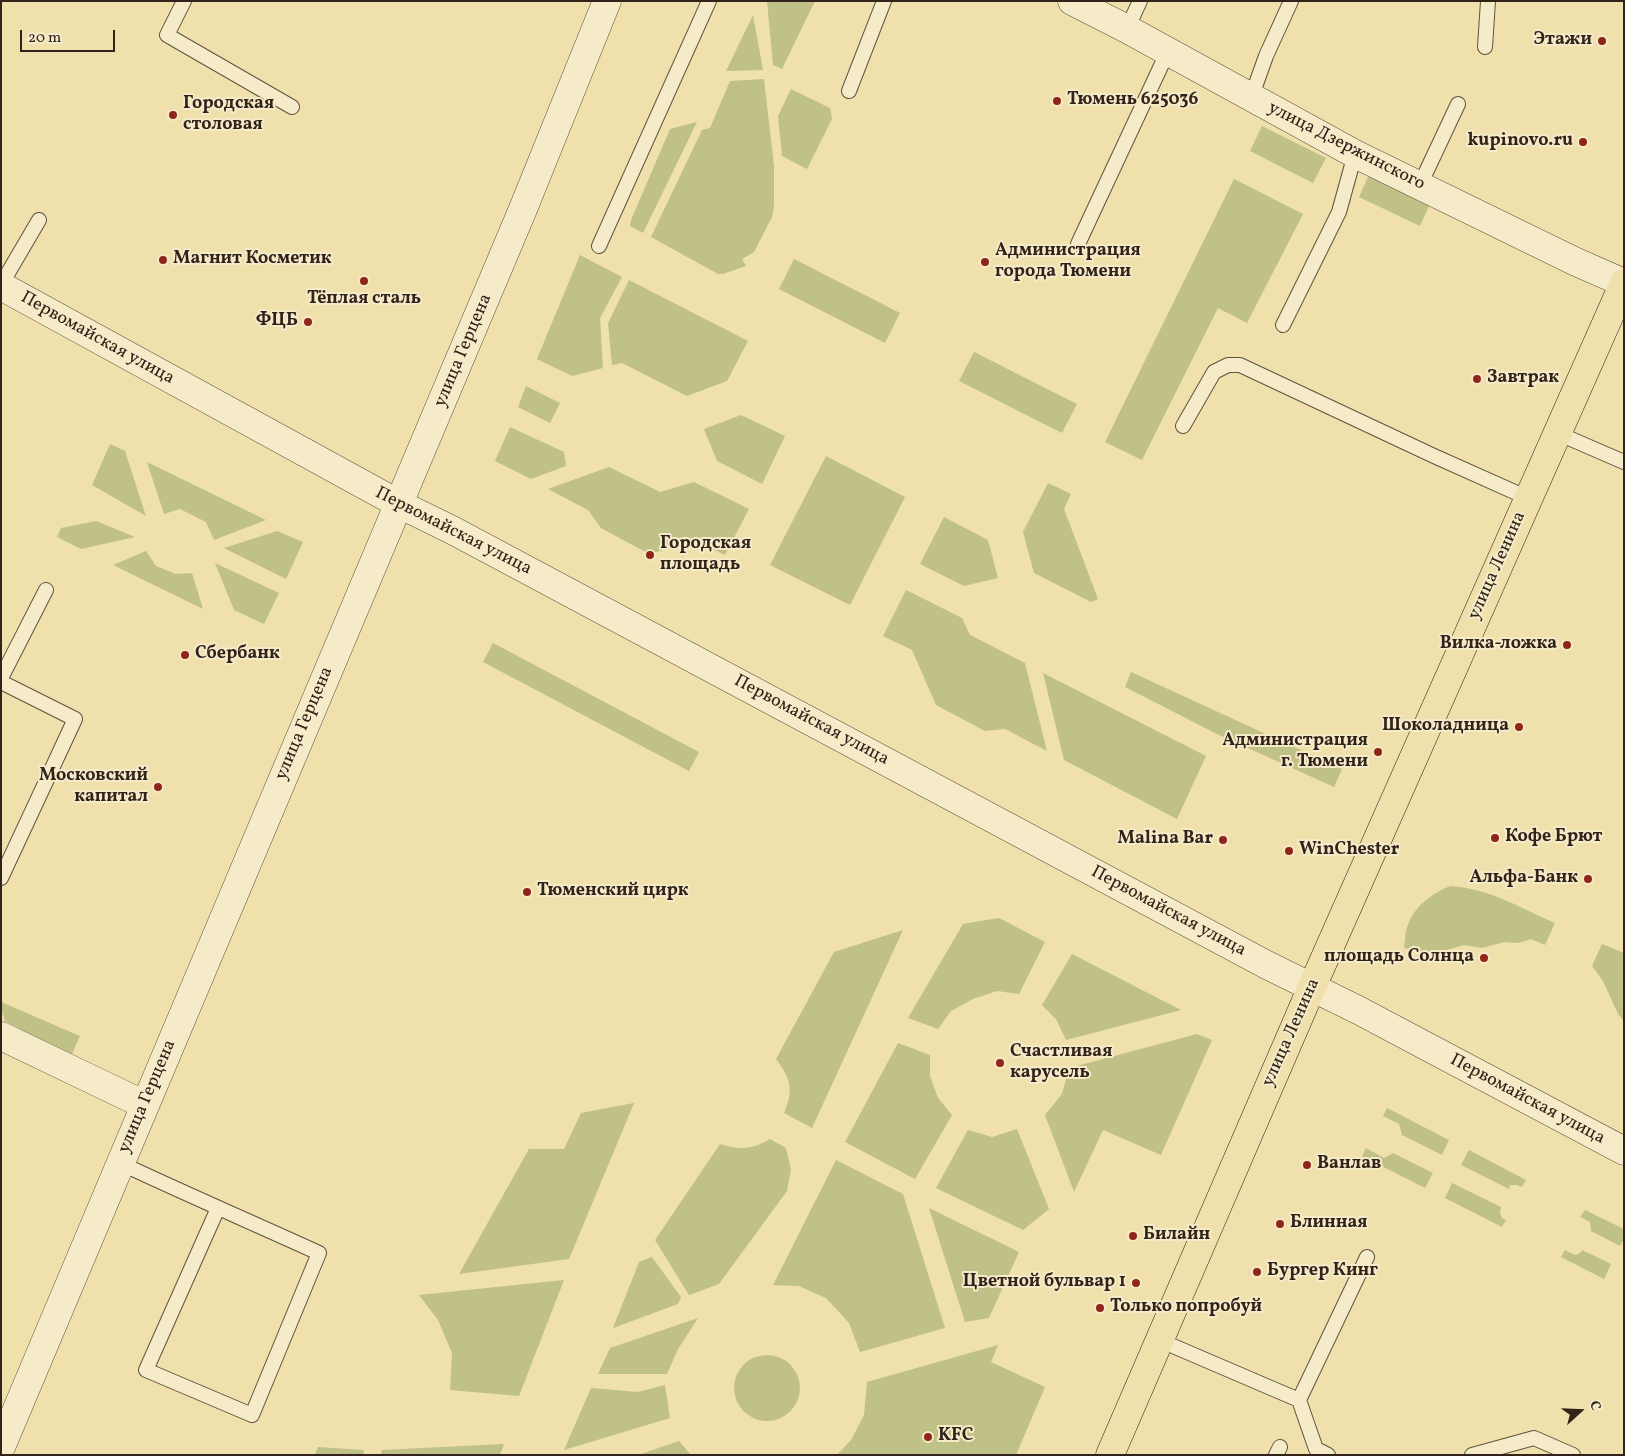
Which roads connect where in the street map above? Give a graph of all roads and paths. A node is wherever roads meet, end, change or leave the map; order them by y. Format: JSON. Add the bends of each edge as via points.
{"nodes":[{"id":1,"x":184,"y":1,"type":"edge"},
{"id":2,"x":607,"y":1,"type":"edge"},
{"id":3,"x":709,"y":1,"type":"edge"},
{"id":4,"x":884,"y":1,"type":"edge"},
{"id":5,"x":1072,"y":1,"type":"edge"},
{"id":6,"x":1140,"y":1,"type":"edge"},
{"id":7,"x":1291,"y":1,"type":"edge"},
{"id":8,"x":1487,"y":2,"type":"edge"},
{"id":9,"x":1127,"y":29,"type":"junction"},
{"id":10,"x":1485,"y":47,"type":"dead end"},
{"id":11,"x":1168,"y":51,"type":"junction"},
{"id":12,"x":849,"y":91,"type":"dead end"},
{"id":13,"x":1252,"y":98,"type":"junction"},
{"id":14,"x":1458,"y":104,"type":"dead end"},
{"id":15,"x":292,"y":107,"type":"dead end"},
{"id":16,"x":1355,"y":154,"type":"junction"},
{"id":17,"x":1420,"y":185,"type":"junction"},
{"id":18,"x":39,"y":220,"type":"dead end"},
{"id":19,"x":1078,"y":244,"type":"dead end"},
{"id":20,"x":599,"y":246,"type":"dead end"},
{"id":21,"x":1624,"y":283,"type":"edge"},
{"id":22,"x":1,"y":286,"type":"edge"},
{"id":23,"x":1284,"y":325,"type":"dead end"},
{"id":24,"x":1183,"y":426,"type":"dead end"},
{"id":25,"x":1557,"y":433,"type":"junction"},
{"id":26,"x":1624,"y":462,"type":"edge"},
{"id":27,"x":1528,"y":498,"type":"junction"},
{"id":28,"x":399,"y":504,"type":"junction"},
{"id":29,"x":46,"y":590,"type":"dead end"},
{"id":30,"x":1,"y":678,"type":"edge"},
{"id":31,"x":1,"y":682,"type":"edge"},
{"id":32,"x":1,"y":878,"type":"edge"},
{"id":33,"x":1312,"y":986,"type":"junction"},
{"id":34,"x":1,"y":1036,"type":"edge"},
{"id":35,"x":145,"y":1105,"type":"junction"},
{"id":36,"x":1624,"y":1151,"type":"edge"},
{"id":37,"x":120,"y":1163,"type":"junction"},
{"id":38,"x":218,"y":1208,"type":"junction"},
{"id":39,"x":1367,"y":1257,"type":"dead end"},
{"id":40,"x":1159,"y":1340,"type":"junction"},
{"id":41,"x":1299,"y":1400,"type":"junction"},
{"id":42,"x":1,"y":1446,"type":"edge"},
{"id":43,"x":1110,"y":1455,"type":"edge"},
{"id":44,"x":1328,"y":1455,"type":"edge"},
{"id":45,"x":1472,"y":1455,"type":"edge"},
{"id":46,"x":1573,"y":1455,"type":"edge"}],
"edges":[{"from":1,"to":15,"type":"lane","via":[[167,35]]},
{"from":2,"to":28,"type":"street","name":"улица Герцена","via":[[524,209]]},
{"from":3,"to":20,"type":"lane"},
{"from":4,"to":12,"type":"lane"},
{"from":5,"to":9,"type":"street","name":"улица Дзержинского"},
{"from":6,"to":9,"type":"lane"},
{"from":7,"to":13,"type":"lane","via":[[1266,56]]},
{"from":8,"to":10,"type":"lane"},
{"from":9,"to":11,"type":"street","name":"улица Дзержинского"},
{"from":11,"to":13,"type":"street","name":"улица Дзержинского"},
{"from":11,"to":19,"type":"lane"},
{"from":13,"to":16,"type":"street","name":"улица Дзержинского"},
{"from":14,"to":17,"type":"lane"},
{"from":16,"to":17,"type":"street","name":"улица Дзержинского"},
{"from":16,"to":23,"type":"lane","via":[[1339,212]]},
{"from":17,"to":21,"type":"street","name":"улица Дзержинского"},
{"from":18,"to":22,"type":"lane"},
{"from":21,"to":25,"type":"main road","name":"улица Ленина"},
{"from":22,"to":28,"type":"street","name":"Первомайская улица"},
{"from":24,"to":27,"type":"lane","via":[[1214,372],[1228,365],[1240,365]]},
{"from":25,"to":26,"type":"lane"},
{"from":25,"to":27,"type":"main road","name":"улица Ленина"},
{"from":27,"to":33,"type":"main road","name":"улица Ленина"},
{"from":28,"to":33,"type":"street","name":"Первомайская улица"},
{"from":28,"to":35,"type":"street","name":"улица Герцена"},
{"from":29,"to":30,"type":"lane"},
{"from":31,"to":32,"type":"lane","via":[[75,719]]},
{"from":33,"to":36,"type":"street","name":"Первомайская улица"},
{"from":33,"to":40,"type":"main road","name":"улица Ленина"},
{"from":34,"to":35,"type":"street"},
{"from":35,"to":37,"type":"street","name":"улица Герцена"},
{"from":37,"to":38,"type":"lane"},
{"from":37,"to":42,"type":"street","name":"улица Герцена"},
{"from":38,"to":38,"type":"lane","via":[[319,1253],[252,1415],[146,1370]]},
{"from":39,"to":41,"type":"lane"},
{"from":40,"to":41,"type":"lane"},
{"from":40,"to":43,"type":"main road","name":"улица Ленина"},
{"from":41,"to":44,"type":"lane","via":[[1316,1449]]},
{"from":45,"to":46,"type":"lane","via":[[1534,1438]]}]}
